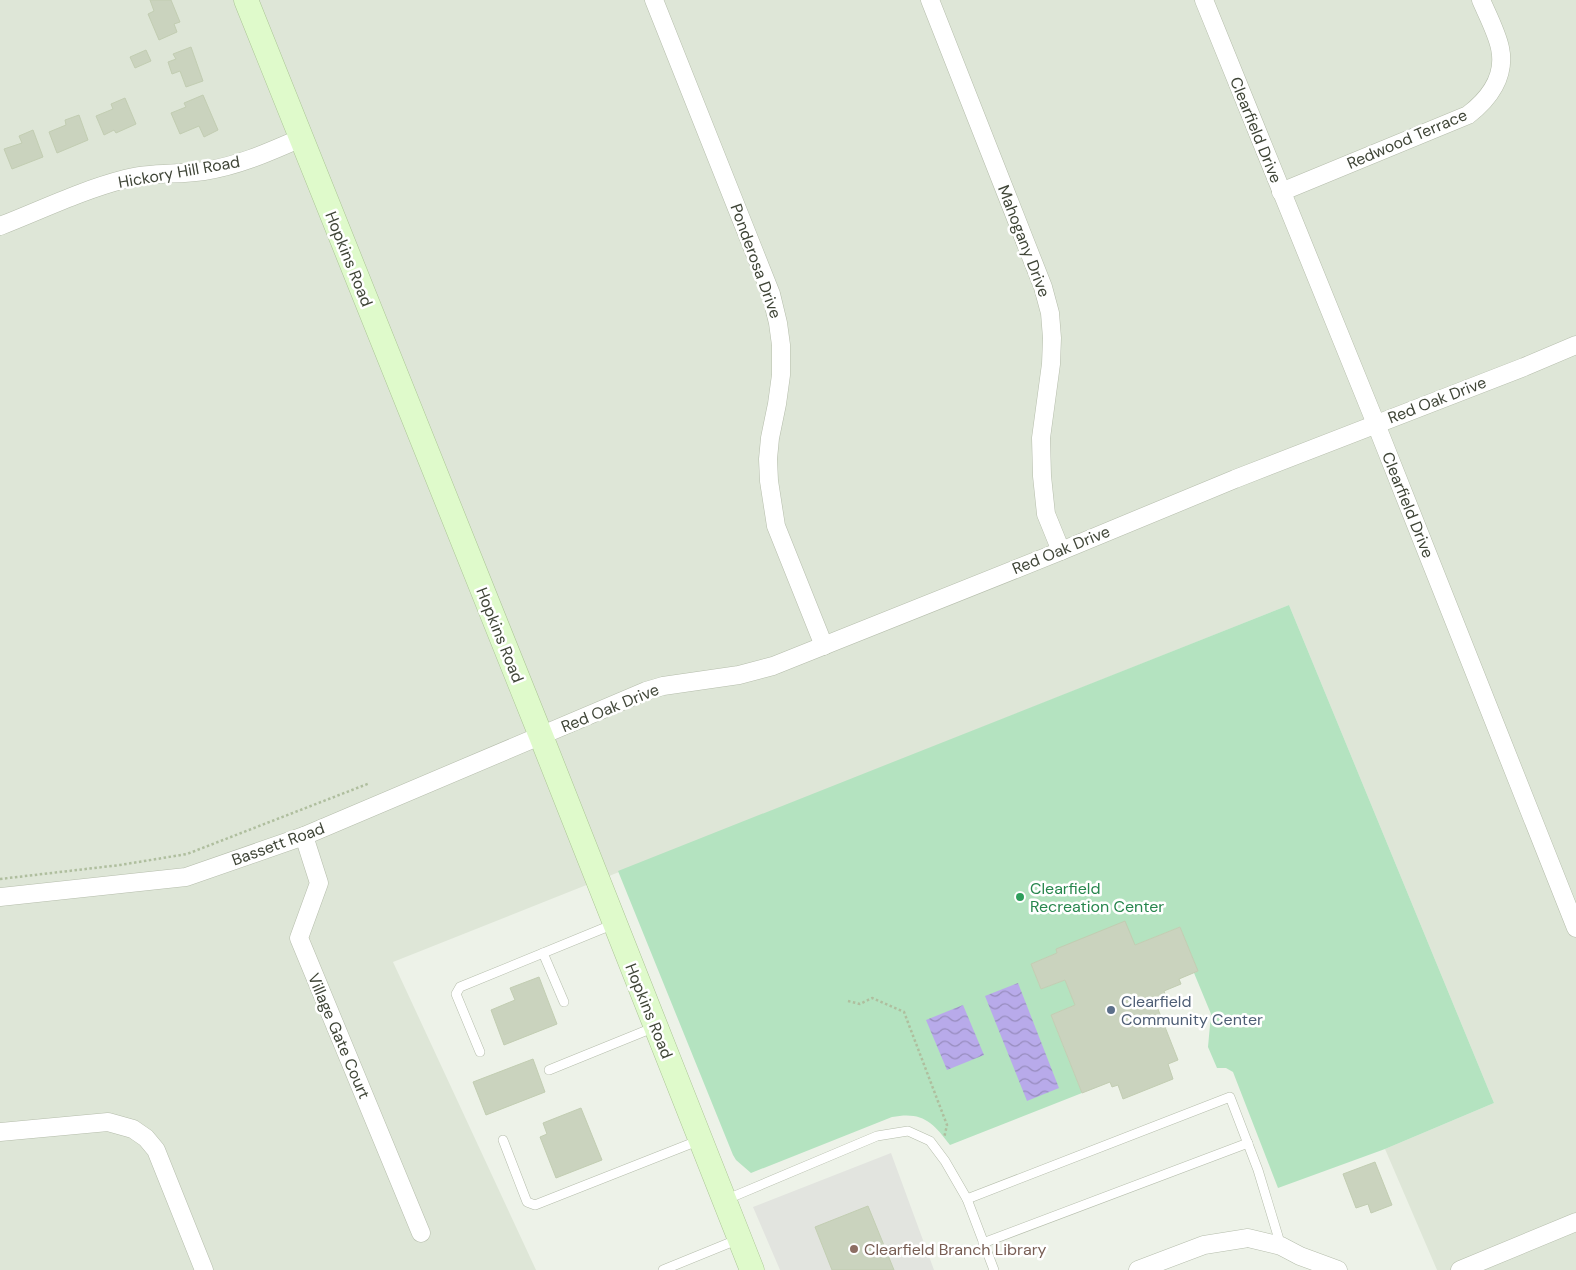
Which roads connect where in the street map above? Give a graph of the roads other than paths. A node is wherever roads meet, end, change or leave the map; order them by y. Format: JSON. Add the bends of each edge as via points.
{"nodes":[{"id":1,"x":246,"y":0,"type":"edge"},
{"id":2,"x":654,"y":0,"type":"edge"},
{"id":3,"x":930,"y":0,"type":"edge"},
{"id":4,"x":1204,"y":0,"type":"edge"},
{"id":5,"x":1481,"y":0,"type":"edge"},
{"id":6,"x":300,"y":138,"type":"junction"},
{"id":7,"x":1281,"y":192,"type":"junction"},
{"id":8,"x":0,"y":226,"type":"edge"},
{"id":9,"x":1576,"y":345,"type":"edge"},
{"id":10,"x":1376,"y":424,"type":"junction"},
{"id":11,"x":1060,"y":551,"type":"junction"},
{"id":12,"x":824,"y":646,"type":"junction"},
{"id":13,"x":541,"y":736,"type":"junction"},
{"id":14,"x":304,"y":836,"type":"junction"},
{"id":15,"x":0,"y":897,"type":"edge"},
{"id":16,"x":614,"y":924,"type":"junction"},
{"id":17,"x":1576,"y":928,"type":"edge"},
{"id":18,"x":543,"y":953,"type":"junction"},
{"id":19,"x":564,"y":1002,"type":"dead end"},
{"id":20,"x":655,"y":1027,"type":"junction"},
{"id":21,"x":480,"y":1052,"type":"dead end"},
{"id":22,"x":549,"y":1070,"type":"dead end"},
{"id":23,"x":0,"y":1132,"type":"edge"},
{"id":24,"x":503,"y":1140,"type":"dead end"},
{"id":25,"x":700,"y":1140,"type":"junction"},
{"id":26,"x":1248,"y":1143,"type":"junction"},
{"id":27,"x":966,"y":1199,"type":"junction"},
{"id":28,"x":724,"y":1200,"type":"junction"},
{"id":29,"x":1576,"y":1222,"type":"edge"},
{"id":30,"x":421,"y":1233,"type":"dead end"},
{"id":31,"x":740,"y":1239,"type":"junction"},
{"id":32,"x":983,"y":1243,"type":"junction"},
{"id":33,"x":1281,"y":1246,"type":"junction"},
{"id":34,"x":204,"y":1270,"type":"edge"},
{"id":35,"x":663,"y":1270,"type":"edge"},
{"id":36,"x":752,"y":1270,"type":"edge"},
{"id":37,"x":994,"y":1270,"type":"edge"},
{"id":38,"x":1138,"y":1270,"type":"edge"},
{"id":39,"x":1338,"y":1270,"type":"edge"},
{"id":40,"x":1460,"y":1270,"type":"edge"}],
"edges":[{"from":1,"to":6,"type":"street","name":"Hopkins Road"},
{"from":2,"to":12,"type":"street","name":"Ponderosa Drive","via":[[771,294],[781,345],[778,404],[768,459],[774,517]]},
{"from":3,"to":11,"type":"street","name":"Mahogany Drive","via":[[1050,313],[1052,364],[1041,438],[1042,476],[1046,514]]},
{"from":4,"to":7,"type":"street","name":"Clearfield Drive"},
{"from":5,"to":7,"type":"street","name":"Redwood Terrace","via":[[1500,48],[1501,64],[1492,91],[1482,104],[1468,115]]},
{"from":6,"to":8,"type":"street","name":"Hickory Hill Road","via":[[240,163],[204,171],[152,174],[104,185]]},
{"from":6,"to":13,"type":"street","name":"Hopkins Road"},
{"from":7,"to":10,"type":"street","name":"Clearfield Drive"},
{"from":9,"to":10,"type":"street","name":"Red Oak Drive"},
{"from":10,"to":11,"type":"street","name":"Red Oak Drive"},
{"from":10,"to":17,"type":"street","name":"Clearfield Drive"},
{"from":11,"to":12,"type":"street","name":"Red Oak Drive"},
{"from":12,"to":13,"type":"street","name":"Red Oak Drive","via":[[739,675],[646,690]]},
{"from":13,"to":14,"type":"street","name":"Bassett Road"},
{"from":13,"to":16,"type":"street","name":"Hopkins Road"},
{"from":14,"to":15,"type":"street","name":"Bassett Road","via":[[186,877]]},
{"from":14,"to":30,"type":"street","name":"Village Gate Court","via":[[319,883],[299,938]]},
{"from":16,"to":18,"type":"lane"},
{"from":16,"to":20,"type":"street","name":"Hopkins Road"},
{"from":18,"to":19,"type":"lane"},
{"from":18,"to":21,"type":"lane","via":[[460,986],[456,994]]},
{"from":20,"to":22,"type":"lane"},
{"from":20,"to":25,"type":"street","name":"Hopkins Road"},
{"from":23,"to":34,"type":"street","via":[[108,1122],[133,1129],[156,1150]]},
{"from":24,"to":25,"type":"lane","via":[[527,1202],[535,1205]]},
{"from":25,"to":28,"type":"street","name":"Hopkins Road"},
{"from":26,"to":27,"type":"lane","via":[[1230,1097]]},
{"from":26,"to":32,"type":"lane"},
{"from":26,"to":33,"type":"lane"},
{"from":27,"to":28,"type":"lane","via":[[945,1161],[930,1142],[908,1131],[877,1136]]},
{"from":27,"to":32,"type":"lane"},
{"from":28,"to":31,"type":"street","name":"Hopkins Road"},
{"from":29,"to":40,"type":"street"},
{"from":31,"to":35,"type":"lane"},
{"from":31,"to":36,"type":"street","name":"Hopkins Road"},
{"from":32,"to":37,"type":"lane"},
{"from":33,"to":38,"type":"street","via":[[1248,1238],[1204,1245]]},
{"from":33,"to":39,"type":"street"}]}
